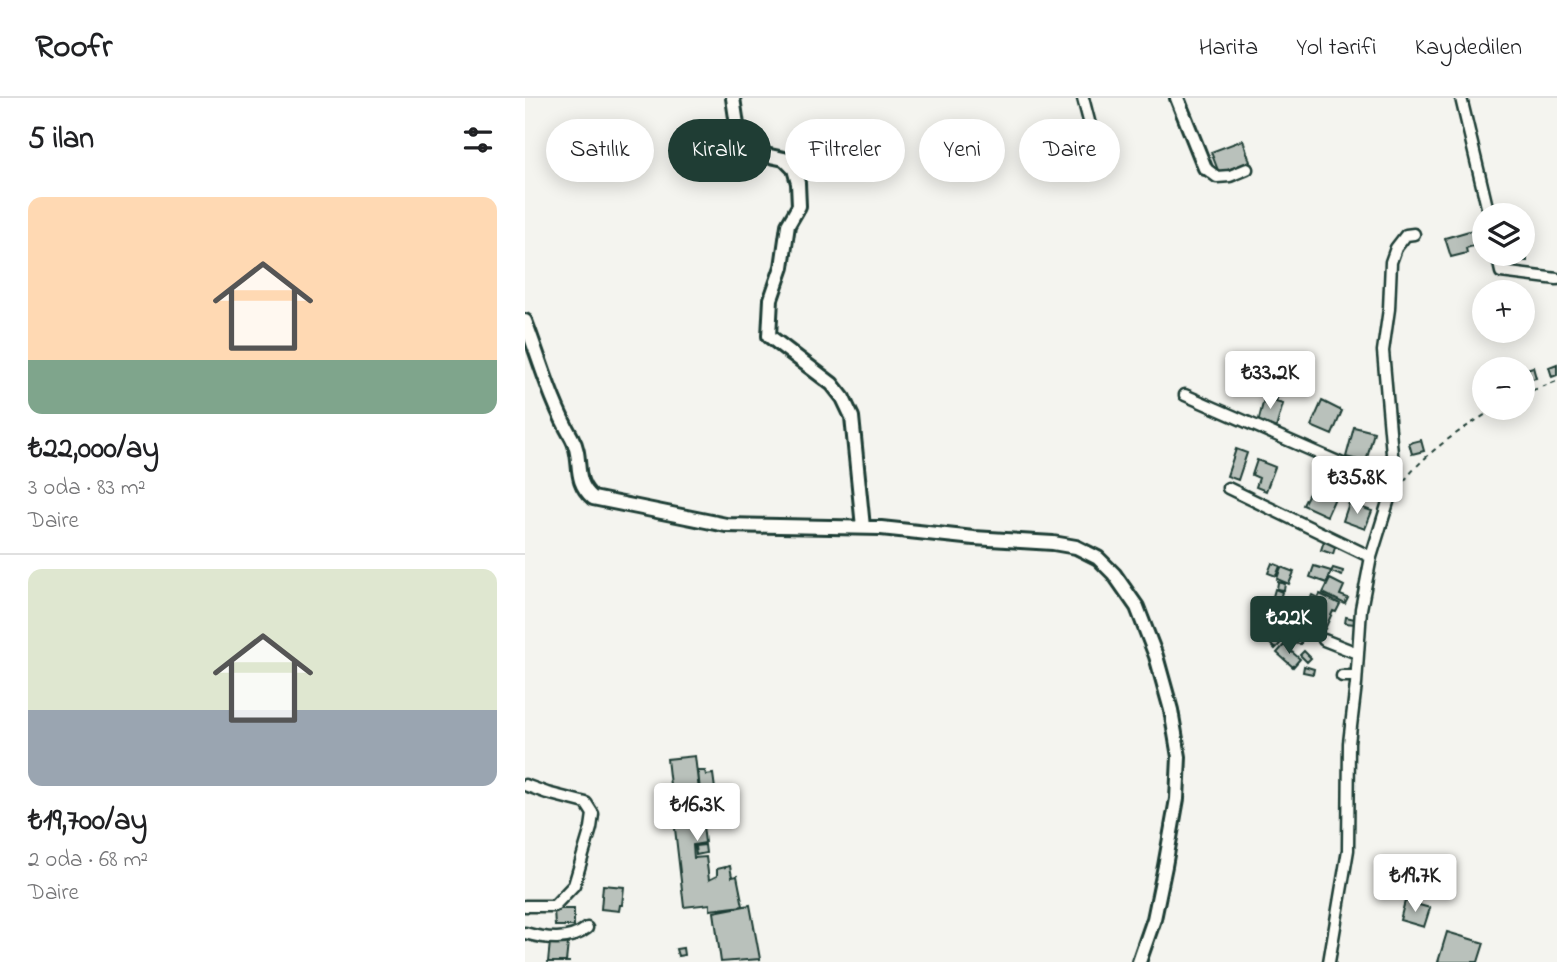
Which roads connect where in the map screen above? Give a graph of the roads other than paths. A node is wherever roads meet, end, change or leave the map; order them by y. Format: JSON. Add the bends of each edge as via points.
{"nodes":[{"id":1,"x":733,"y":98,"type":"edge"},
{"id":2,"x":1083,"y":98,"type":"edge"},
{"id":3,"x":1177,"y":98,"type":"edge"},
{"id":4,"x":1461,"y":98,"type":"edge"},
{"id":5,"x":1088,"y":119,"type":"edge"},
{"id":6,"x":1205,"y":168,"type":"joint"},
{"id":7,"x":1247,"y":169,"type":"dead end"},
{"id":8,"x":1486,"y":203,"type":"edge"},
{"id":9,"x":1414,"y":234,"type":"dead end"},
{"id":10,"x":1500,"y":266,"type":"edge"},
{"id":11,"x":1557,"y":279,"type":"edge"},
{"id":12,"x":525,"y":321,"type":"edge"},
{"id":13,"x":1185,"y":395,"type":"dead end"},
{"id":14,"x":1393,"y":486,"type":"junction"},
{"id":15,"x":1228,"y":488,"type":"dead end"},
{"id":16,"x":863,"y":527,"type":"junction"},
{"id":17,"x":1371,"y":557,"type":"junction"},
{"id":18,"x":1324,"y":640,"type":"dead end"},
{"id":19,"x":1357,"y":653,"type":"junction"},
{"id":20,"x":1342,"y":676,"type":"dead end"},
{"id":21,"x":1356,"y":676,"type":"junction"},
{"id":22,"x":525,"y":785,"type":"edge"},
{"id":23,"x":525,"y":906,"type":"edge"},
{"id":24,"x":587,"y":928,"type":"dead end"},
{"id":25,"x":525,"y":933,"type":"edge"},
{"id":26,"x":1139,"y":962,"type":"edge"},
{"id":27,"x":1329,"y":962,"type":"edge"}],
"edges":[{"from":1,"to":16,"type":"street","via":[[739,138],[761,154],[784,159],[794,169],[799,206],[788,225],[782,267],[771,299],[769,335],[832,384],[843,398],[852,417]]},
{"from":2,"to":5,"type":"street"},
{"from":3,"to":6,"type":"street"},
{"from":4,"to":8,"type":"street"},
{"from":6,"to":7,"type":"street","via":[[1217,177]]},
{"from":9,"to":14,"type":"street","via":[[1406,235],[1391,262],[1383,351]]},
{"from":10,"to":11,"type":"street","via":[[1501,272]]},
{"from":12,"to":16,"type":"street","via":[[573,439],[583,490],[593,498],[742,527]]},
{"from":13,"to":14,"type":"street"},
{"from":14,"to":17,"type":"street"},
{"from":15,"to":17,"type":"street"},
{"from":16,"to":26,"type":"street","via":[[1076,547],[1098,558],[1137,607],[1156,656],[1179,757],[1165,866]]},
{"from":17,"to":19,"type":"street"},
{"from":18,"to":19,"type":"street"},
{"from":19,"to":21,"type":"street"},
{"from":20,"to":21,"type":"street"},
{"from":21,"to":27,"type":"street","via":[[1349,743],[1348,850]]},
{"from":22,"to":23,"type":"street","via":[[586,803],[593,814],[574,885],[554,906]]},
{"from":24,"to":25,"type":"street","via":[[564,938]]}]}
